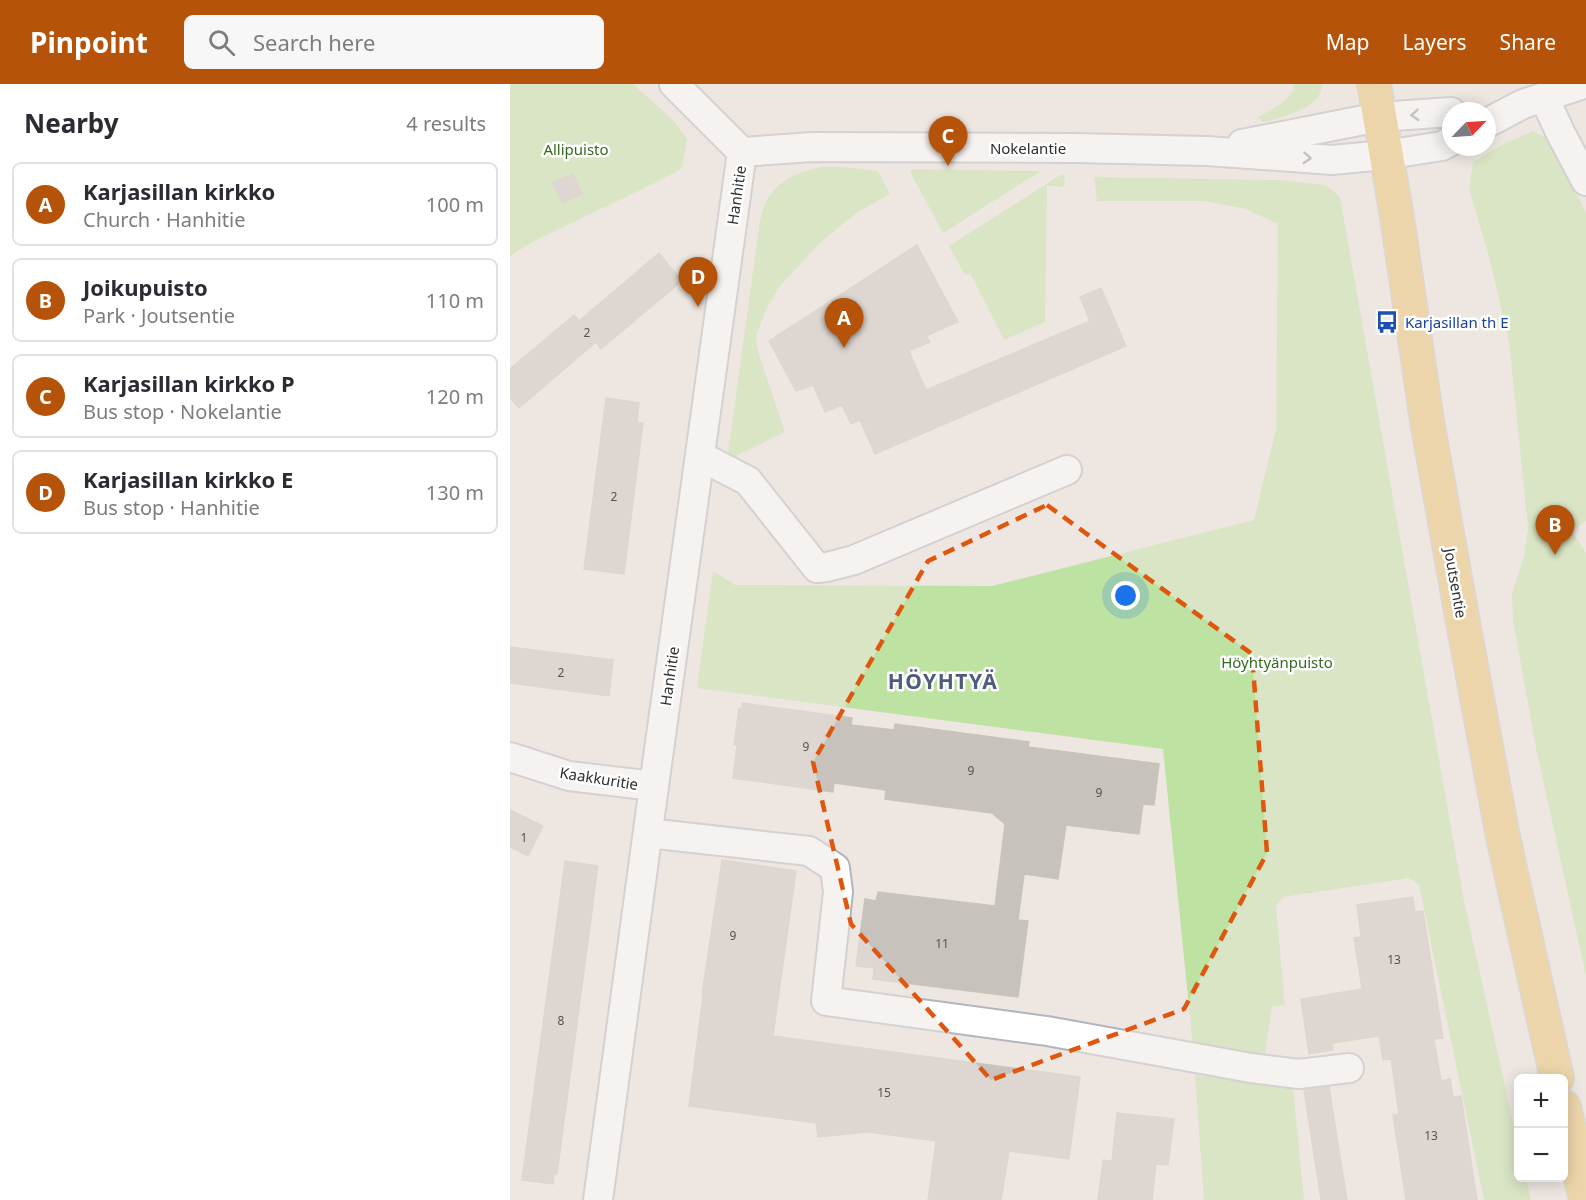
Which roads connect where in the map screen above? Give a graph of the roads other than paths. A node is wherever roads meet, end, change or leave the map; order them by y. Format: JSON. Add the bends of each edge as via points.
{"nodes":[{"id":1,"x":674,"y":84,"type":"edge"},
{"id":2,"x":1374,"y":84,"type":"edge"},
{"id":3,"x":1584,"y":84,"type":"edge"},
{"id":4,"x":1534,"y":101,"type":"junction"},
{"id":5,"x":1496,"y":106,"type":"edge"},
{"id":6,"x":1442,"y":113,"type":"edge"},
{"id":7,"x":1379,"y":117,"type":"junction"},
{"id":8,"x":1496,"y":119,"type":"edge"},
{"id":9,"x":1442,"y":146,"type":"edge"},
{"id":10,"x":1207,"y":151,"type":"junction"},
{"id":11,"x":742,"y":152,"type":"junction"},
{"id":12,"x":1386,"y":155,"type":"junction"},
{"id":13,"x":1586,"y":181,"type":"edge"},
{"id":14,"x":700,"y":456,"type":"junction"},
{"id":15,"x":1067,"y":470,"type":"dead end"},
{"id":16,"x":510,"y":757,"type":"edge"},
{"id":17,"x":654,"y":786,"type":"junction"},
{"id":18,"x":648,"y":833,"type":"junction"},
{"id":19,"x":1349,"y":1068,"type":"dead end"},
{"id":20,"x":1556,"y":1074,"type":"edge"},
{"id":21,"x":1568,"y":1127,"type":"edge"},
{"id":22,"x":598,"y":1200,"type":"edge"},
{"id":23,"x":1586,"y":1200,"type":"edge"}],
"edges":[{"from":1,"to":11,"type":"street"},
{"from":2,"to":7,"type":"main road","name":"Joutsentie"},
{"from":3,"to":4,"type":"street"},
{"from":4,"to":5,"type":"street"},
{"from":4,"to":8,"type":"street"},
{"from":4,"to":13,"type":"street","via":[[1560,132]]},
{"from":6,"to":7,"type":"street","name":"Nokelantie","one_way":true},
{"from":7,"to":10,"type":"street","name":"Nokelantie"},
{"from":7,"to":12,"type":"main road","name":"Joutsentie"},
{"from":9,"to":12,"type":"street","name":"Nokelantie"},
{"from":10,"to":11,"type":"street","name":"Nokelantie","via":[[812,147]]},
{"from":10,"to":12,"type":"street","name":"Nokelantie","one_way":true,"via":[[1332,160]]},
{"from":11,"to":14,"type":"street","name":"Hanhitie"},
{"from":12,"to":20,"type":"main road","name":"Joutsentie","via":[[1427,422],[1466,639],[1503,837]]},
{"from":14,"to":15,"type":"street","via":[[748,481],[817,567],[854,560]]},
{"from":14,"to":17,"type":"street","name":"Hanhitie"},
{"from":16,"to":17,"type":"street","name":"Kaakkuritie","via":[[569,776]]},
{"from":17,"to":18,"type":"street","name":"Hanhitie"},
{"from":18,"to":19,"type":"street","via":[[809,852],[835,868],[838,892],[826,1001],[1047,1031],[1270,1071],[1299,1074]]},
{"from":18,"to":22,"type":"street","name":"Hanhitie"},
{"from":21,"to":23,"type":"main road"}]}
